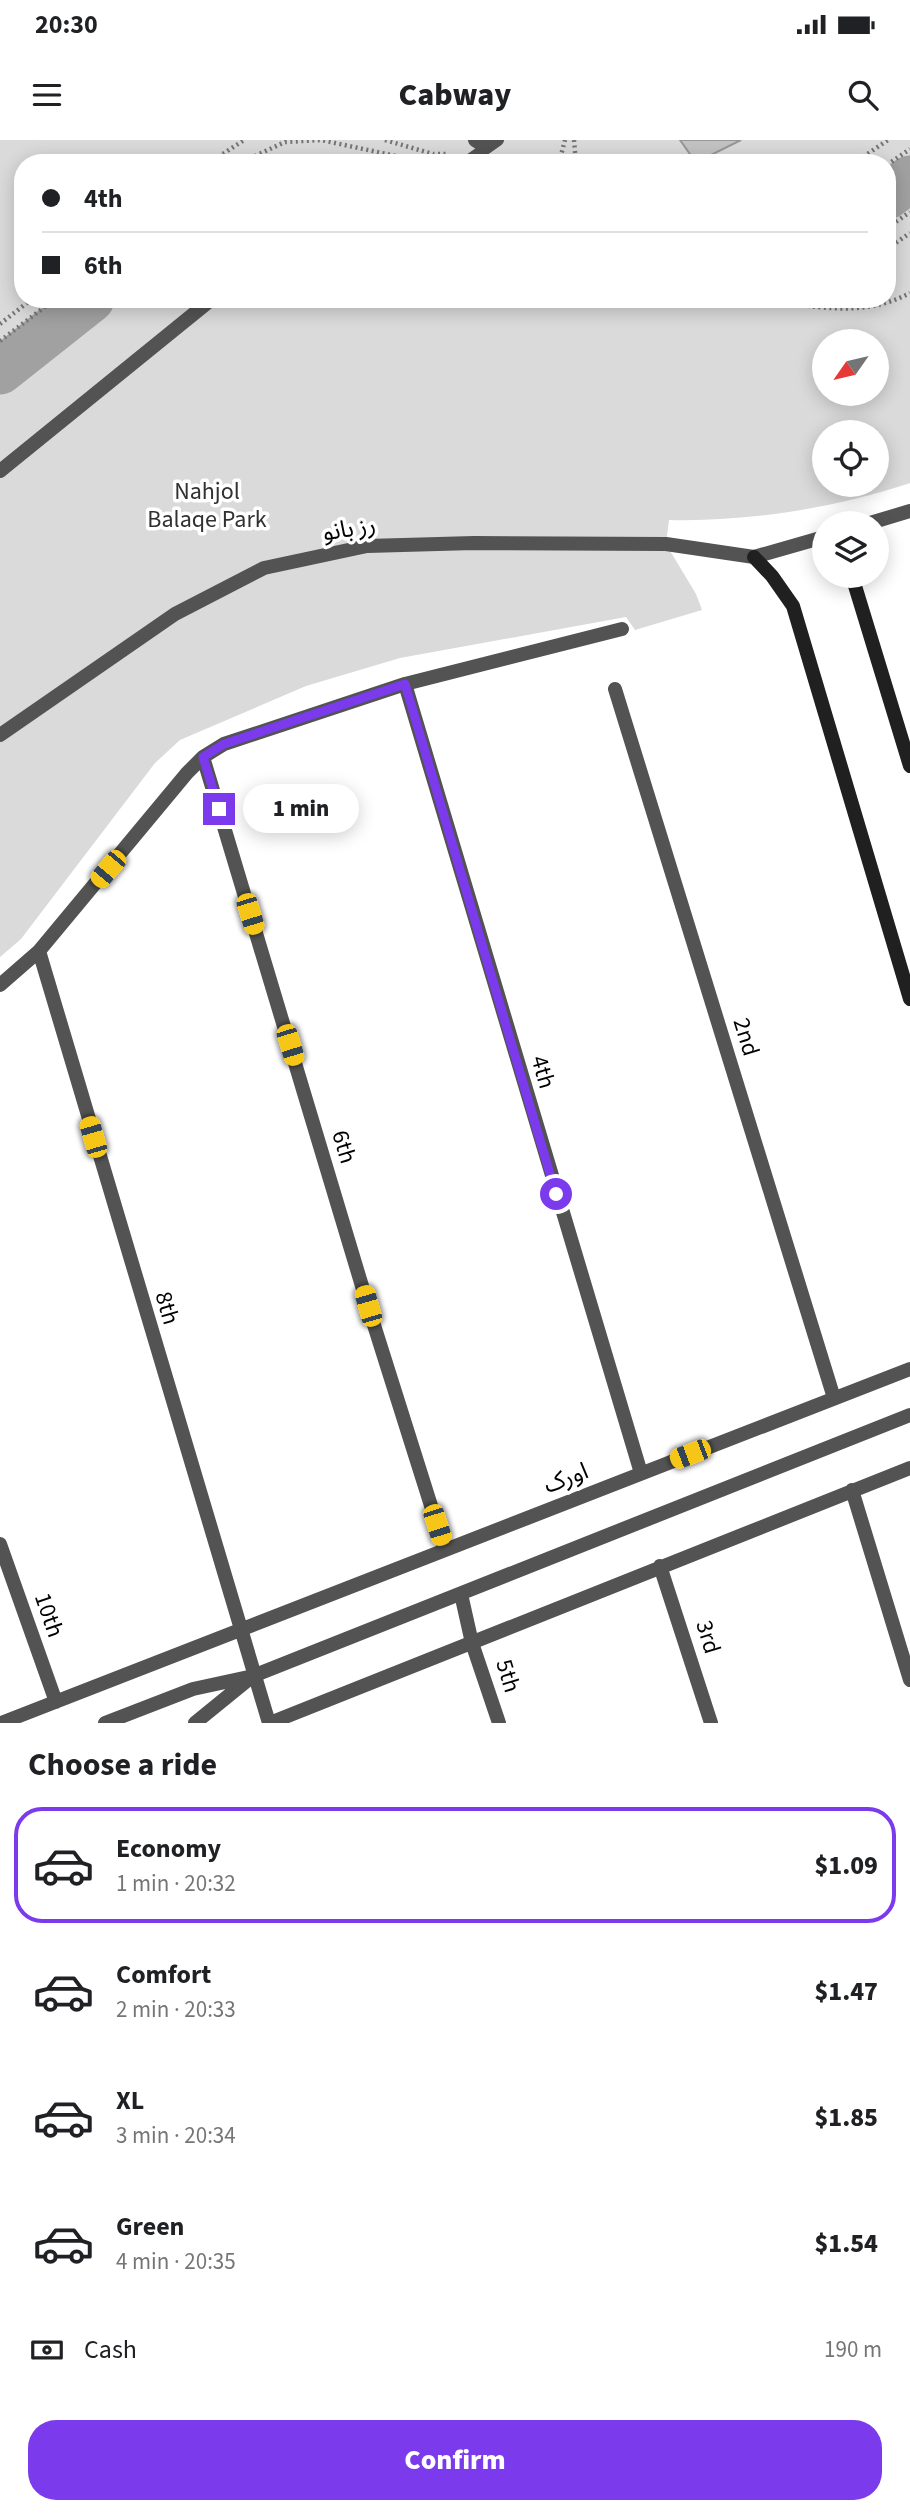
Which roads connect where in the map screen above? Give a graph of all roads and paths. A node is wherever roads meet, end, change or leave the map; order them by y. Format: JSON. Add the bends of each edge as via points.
{"nodes":[{"id":1,"x":244,"y":140,"type":"edge"},
{"id":2,"x":385,"y":140,"type":"edge"},
{"id":3,"x":888,"y":140,"type":"edge"},
{"id":4,"x":223,"y":154,"type":"edge"},
{"id":5,"x":259,"y":154,"type":"edge"},
{"id":6,"x":387,"y":154,"type":"edge"},
{"id":7,"x":433,"y":154,"type":"edge"},
{"id":8,"x":867,"y":154,"type":"edge"},
{"id":9,"x":20,"y":308,"type":"edge"},
{"id":10,"x":43,"y":308,"type":"edge"},
{"id":11,"x":201,"y":308,"type":"edge"},
{"id":12,"x":821,"y":308,"type":"edge"},
{"id":13,"x":865,"y":308,"type":"edge"},
{"id":14,"x":0,"y":324,"type":"edge"},
{"id":15,"x":0,"y":341,"type":"edge"},
{"id":16,"x":0,"y":471,"type":"edge"},
{"id":17,"x":910,"y":511,"type":"edge"},
{"id":18,"x":889,"y":517,"type":"edge"},
{"id":19,"x":812,"y":540,"type":"edge"},
{"id":20,"x":754,"y":557,"type":"junction"},
{"id":21,"x":856,"y":588,"type":"edge"},
{"id":22,"x":622,"y":629,"type":"dead end"},
{"id":23,"x":405,"y":684,"type":"junction"},
{"id":24,"x":615,"y":689,"type":"dead end"},
{"id":25,"x":0,"y":735,"type":"edge"},
{"id":26,"x":203,"y":757,"type":"junction"},
{"id":27,"x":910,"y":766,"type":"edge"},
{"id":28,"x":39,"y":951,"type":"junction"},
{"id":29,"x":0,"y":985,"type":"edge"},
{"id":30,"x":910,"y":999,"type":"edge"},
{"id":31,"x":910,"y":1369,"type":"edge"},
{"id":32,"x":834,"y":1398,"type":"junction"},
{"id":33,"x":910,"y":1415,"type":"edge"},
{"id":34,"x":910,"y":1468,"type":"edge"},
{"id":35,"x":641,"y":1473,"type":"junction"},
{"id":36,"x":852,"y":1490,"type":"junction"},
{"id":37,"x":0,"y":1544,"type":"edge"},
{"id":38,"x":445,"y":1550,"type":"junction"},
{"id":39,"x":660,"y":1566,"type":"junction"},
{"id":40,"x":461,"y":1594,"type":"junction"},
{"id":41,"x":239,"y":1630,"type":"junction"},
{"id":42,"x":472,"y":1643,"type":"junction"},
{"id":43,"x":253,"y":1676,"type":"junction"},
{"id":44,"x":910,"y":1680,"type":"edge"},
{"id":45,"x":56,"y":1702,"type":"junction"},
{"id":46,"x":1,"y":1723,"type":"edge"},
{"id":47,"x":105,"y":1723,"type":"edge"},
{"id":48,"x":195,"y":1723,"type":"edge"},
{"id":49,"x":269,"y":1723,"type":"edge"},
{"id":50,"x":499,"y":1723,"type":"edge"},
{"id":51,"x":711,"y":1723,"type":"edge"}],
"edges":[{"from":1,"to":4,"type":"path"},
{"from":2,"to":7,"type":"path"},
{"from":3,"to":8,"type":"path"},
{"from":5,"to":6,"type":"path","via":[[285,142],[321,140]]},
{"from":9,"to":14,"type":"path"},
{"from":10,"to":15,"type":"path"},
{"from":11,"to":16,"type":"street"},
{"from":12,"to":13,"type":"path"},
{"from":17,"to":18,"type":"street"},
{"from":19,"to":20,"type":"street"},
{"from":20,"to":25,"type":"street","name":"رز بانو","via":[[666,544],[474,542],[367,546],[264,568],[174,614]]},
{"from":20,"to":30,"type":"main road","via":[[793,606]]},
{"from":21,"to":27,"type":"main road"},
{"from":22,"to":23,"type":"street"},
{"from":23,"to":26,"type":"street","via":[[224,744]]},
{"from":23,"to":35,"type":"street","name":"4th"},
{"from":24,"to":32,"type":"street","name":"2nd"},
{"from":26,"to":28,"type":"street"},
{"from":26,"to":38,"type":"street","name":"6th"},
{"from":28,"to":29,"type":"street"},
{"from":28,"to":41,"type":"street","name":"8th"},
{"from":31,"to":32,"type":"street","name":"اورک"},
{"from":32,"to":35,"type":"street","name":"اورک"},
{"from":33,"to":40,"type":"street"},
{"from":34,"to":36,"type":"street"},
{"from":35,"to":38,"type":"street","name":"اورک"},
{"from":36,"to":39,"type":"street"},
{"from":36,"to":44,"type":"street"},
{"from":37,"to":45,"type":"street","name":"10th"},
{"from":38,"to":41,"type":"street","name":"اورک"},
{"from":39,"to":42,"type":"street"},
{"from":39,"to":51,"type":"street","name":"3rd"},
{"from":40,"to":42,"type":"street","name":"5th"},
{"from":40,"to":43,"type":"street"},
{"from":41,"to":43,"type":"street","name":"8th"},
{"from":41,"to":45,"type":"street","name":"اورک"},
{"from":42,"to":49,"type":"street"},
{"from":42,"to":50,"type":"street","name":"5th"},
{"from":43,"to":47,"type":"street","via":[[193,1689]]},
{"from":43,"to":48,"type":"street"},
{"from":43,"to":49,"type":"street","name":"8th"},
{"from":45,"to":46,"type":"street","name":"اورک"}]}
